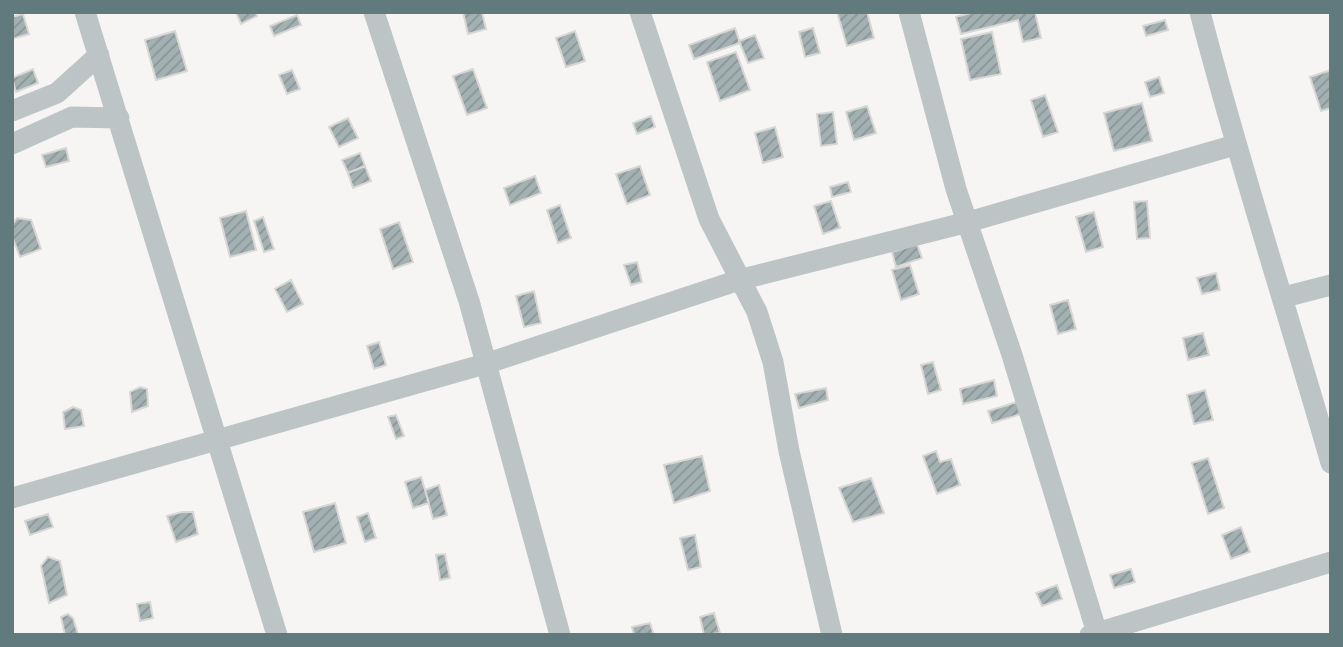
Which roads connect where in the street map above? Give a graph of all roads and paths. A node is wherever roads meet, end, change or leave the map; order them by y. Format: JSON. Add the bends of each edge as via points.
{"nodes":[{"id":1,"x":85,"y":12,"type":"edge"},
{"id":2,"x":374,"y":12,"type":"edge"},
{"id":3,"x":640,"y":12,"type":"edge"},
{"id":4,"x":909,"y":12,"type":"edge"},
{"id":5,"x":1200,"y":12,"type":"edge"},
{"id":6,"x":99,"y":55,"type":"junction"},
{"id":7,"x":12,"y":111,"type":"edge"},
{"id":8,"x":118,"y":118,"type":"junction"},
{"id":9,"x":12,"y":144,"type":"edge"},
{"id":10,"x":1234,"y":145,"type":"junction"},
{"id":11,"x":968,"y":222,"type":"junction"},
{"id":12,"x":739,"y":280,"type":"junction"},
{"id":13,"x":1331,"y":285,"type":"edge"},
{"id":14,"x":1284,"y":297,"type":"junction"},
{"id":15,"x":485,"y":364,"type":"junction"},
{"id":16,"x":216,"y":440,"type":"junction"},
{"id":17,"x":1331,"y":463,"type":"edge"},
{"id":18,"x":12,"y":498,"type":"edge"},
{"id":19,"x":1331,"y":562,"type":"edge"},
{"id":20,"x":1093,"y":634,"type":"edge"},
{"id":21,"x":277,"y":635,"type":"edge"},
{"id":22,"x":561,"y":635,"type":"edge"},
{"id":23,"x":832,"y":635,"type":"edge"}],
"edges":[{"from":1,"to":6,"type":"street"},
{"from":2,"to":15,"type":"street","via":[[469,301]]},
{"from":3,"to":12,"type":"street","via":[[709,219]]},
{"from":4,"to":11,"type":"street"},
{"from":5,"to":10,"type":"street"},
{"from":6,"to":7,"type":"street","via":[[57,93]]},
{"from":6,"to":8,"type":"street"},
{"from":8,"to":9,"type":"street","via":[[72,117]]},
{"from":8,"to":16,"type":"street"},
{"from":10,"to":11,"type":"street"},
{"from":10,"to":14,"type":"street"},
{"from":11,"to":12,"type":"street"},
{"from":11,"to":20,"type":"street"},
{"from":12,"to":15,"type":"street"},
{"from":12,"to":23,"type":"street","via":[[757,312],[773,362]]},
{"from":13,"to":14,"type":"street"},
{"from":14,"to":17,"type":"street"},
{"from":15,"to":16,"type":"street"},
{"from":15,"to":22,"type":"street"},
{"from":16,"to":18,"type":"street"},
{"from":16,"to":21,"type":"street"},
{"from":19,"to":20,"type":"street"}]}
